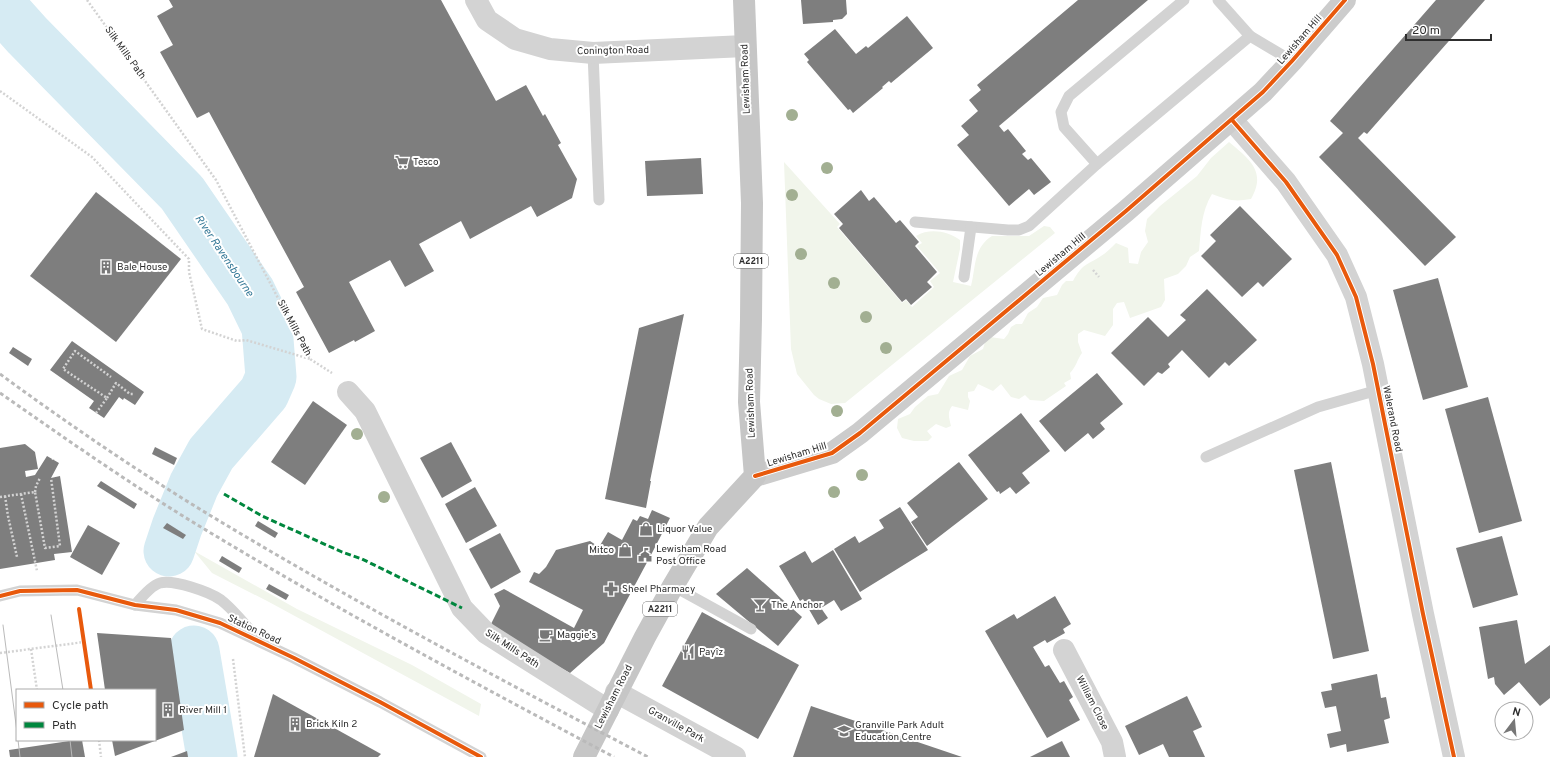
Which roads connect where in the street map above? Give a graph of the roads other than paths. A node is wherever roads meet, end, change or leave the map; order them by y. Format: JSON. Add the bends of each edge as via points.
{"nodes":[{"id":1,"x":476,"y":0,"type":"edge"},
{"id":2,"x":744,"y":0,"type":"edge"},
{"id":3,"x":1184,"y":0,"type":"edge"},
{"id":4,"x":1218,"y":0,"type":"edge"},
{"id":5,"x":1345,"y":0,"type":"edge"},
{"id":6,"x":1250,"y":36,"type":"junction"},
{"id":7,"x":745,"y":46,"type":"junction"},
{"id":8,"x":593,"y":53,"type":"junction"},
{"id":9,"x":1292,"y":62,"type":"junction"},
{"id":10,"x":1232,"y":120,"type":"junction"},
{"id":11,"x":1097,"y":164,"type":"junction"},
{"id":12,"x":599,"y":200,"type":"dead end"},
{"id":13,"x":915,"y":222,"type":"dead end"},
{"id":14,"x":971,"y":227,"type":"junction"},
{"id":15,"x":964,"y":277,"type":"dead end"},
{"id":16,"x":1378,"y":390,"type":"junction"},
{"id":17,"x":348,"y":392,"type":"road end"},
{"id":18,"x":1206,"y":457,"type":"dead end"},
{"id":19,"x":755,"y":476,"type":"junction"},
{"id":20,"x":673,"y":586,"type":"junction"},
{"id":21,"x":0,"y":596,"type":"edge"},
{"id":22,"x":135,"y":605,"type":"junction"},
{"id":23,"x":751,"y":629,"type":"dead end"},
{"id":24,"x":262,"y":642,"type":"junction"},
{"id":25,"x":1064,"y":650,"type":"dead end"},
{"id":26,"x":612,"y":701,"type":"junction"},
{"id":27,"x":481,"y":757,"type":"edge"},
{"id":28,"x":584,"y":757,"type":"edge"},
{"id":29,"x":736,"y":757,"type":"edge"},
{"id":30,"x":1115,"y":757,"type":"edge"},
{"id":31,"x":1454,"y":757,"type":"edge"}],
"edges":[{"from":1,"to":8,"type":"street","name":"Conington Road","via":[[487,20],[515,39],[550,49]]},
{"from":2,"to":7,"type":"main road","name":"Lewisham Road","number":"A2211"},
{"from":3,"to":11,"type":"lane","via":[[1069,96],[1062,112],[1064,127]]},
{"from":4,"to":6,"type":"lane"},
{"from":5,"to":9,"type":"street","name":"Lewisham Hill"},
{"from":6,"to":9,"type":"lane"},
{"from":6,"to":11,"type":"lane"},
{"from":7,"to":8,"type":"street","name":"Conington Road"},
{"from":7,"to":19,"type":"main road","name":"Lewisham Road","number":"A2211","via":[[752,203],[749,402]]},
{"from":8,"to":12,"type":"lane"},
{"from":9,"to":10,"type":"street","name":"Lewisham Hill"},
{"from":10,"to":16,"type":"street","name":"Walerand Road","via":[[1286,182],[1337,255],[1356,297]]},
{"from":10,"to":19,"type":"street","name":"Lewisham Hill","via":[[860,433],[832,453]]},
{"from":11,"to":14,"type":"lane","via":[[1029,226],[1019,230]]},
{"from":13,"to":14,"type":"lane"},
{"from":14,"to":15,"type":"lane"},
{"from":16,"to":18,"type":"lane","via":[[1318,407]]},
{"from":16,"to":31,"type":"street","name":"Walerand Road"},
{"from":17,"to":26,"type":"street","name":"Silk Mills Path","via":[[365,411],[462,608],[486,633]]},
{"from":19,"to":20,"type":"main road","name":"Lewisham Road","number":"A2211","via":[[708,527]]},
{"from":20,"to":23,"type":"lane"},
{"from":20,"to":26,"type":"main road","name":"Lewisham Road","number":"A2211"},
{"from":21,"to":22,"type":"lane","name":"Station Road","via":[[20,591],[77,590]]},
{"from":22,"to":24,"type":"lane","name":"Station Road","via":[[176,610],[220,623]]},
{"from":22,"to":24,"type":"lane","via":[[160,583],[177,583],[198,589],[221,600]]},
{"from":24,"to":27,"type":"lane","name":"Station Road"},
{"from":25,"to":30,"type":"street","name":"William Close","via":[[1112,742]]},
{"from":26,"to":28,"type":"main road","name":"Lewisham Road","number":"A2211"},
{"from":26,"to":29,"type":"street","name":"Granville Park"}]}
